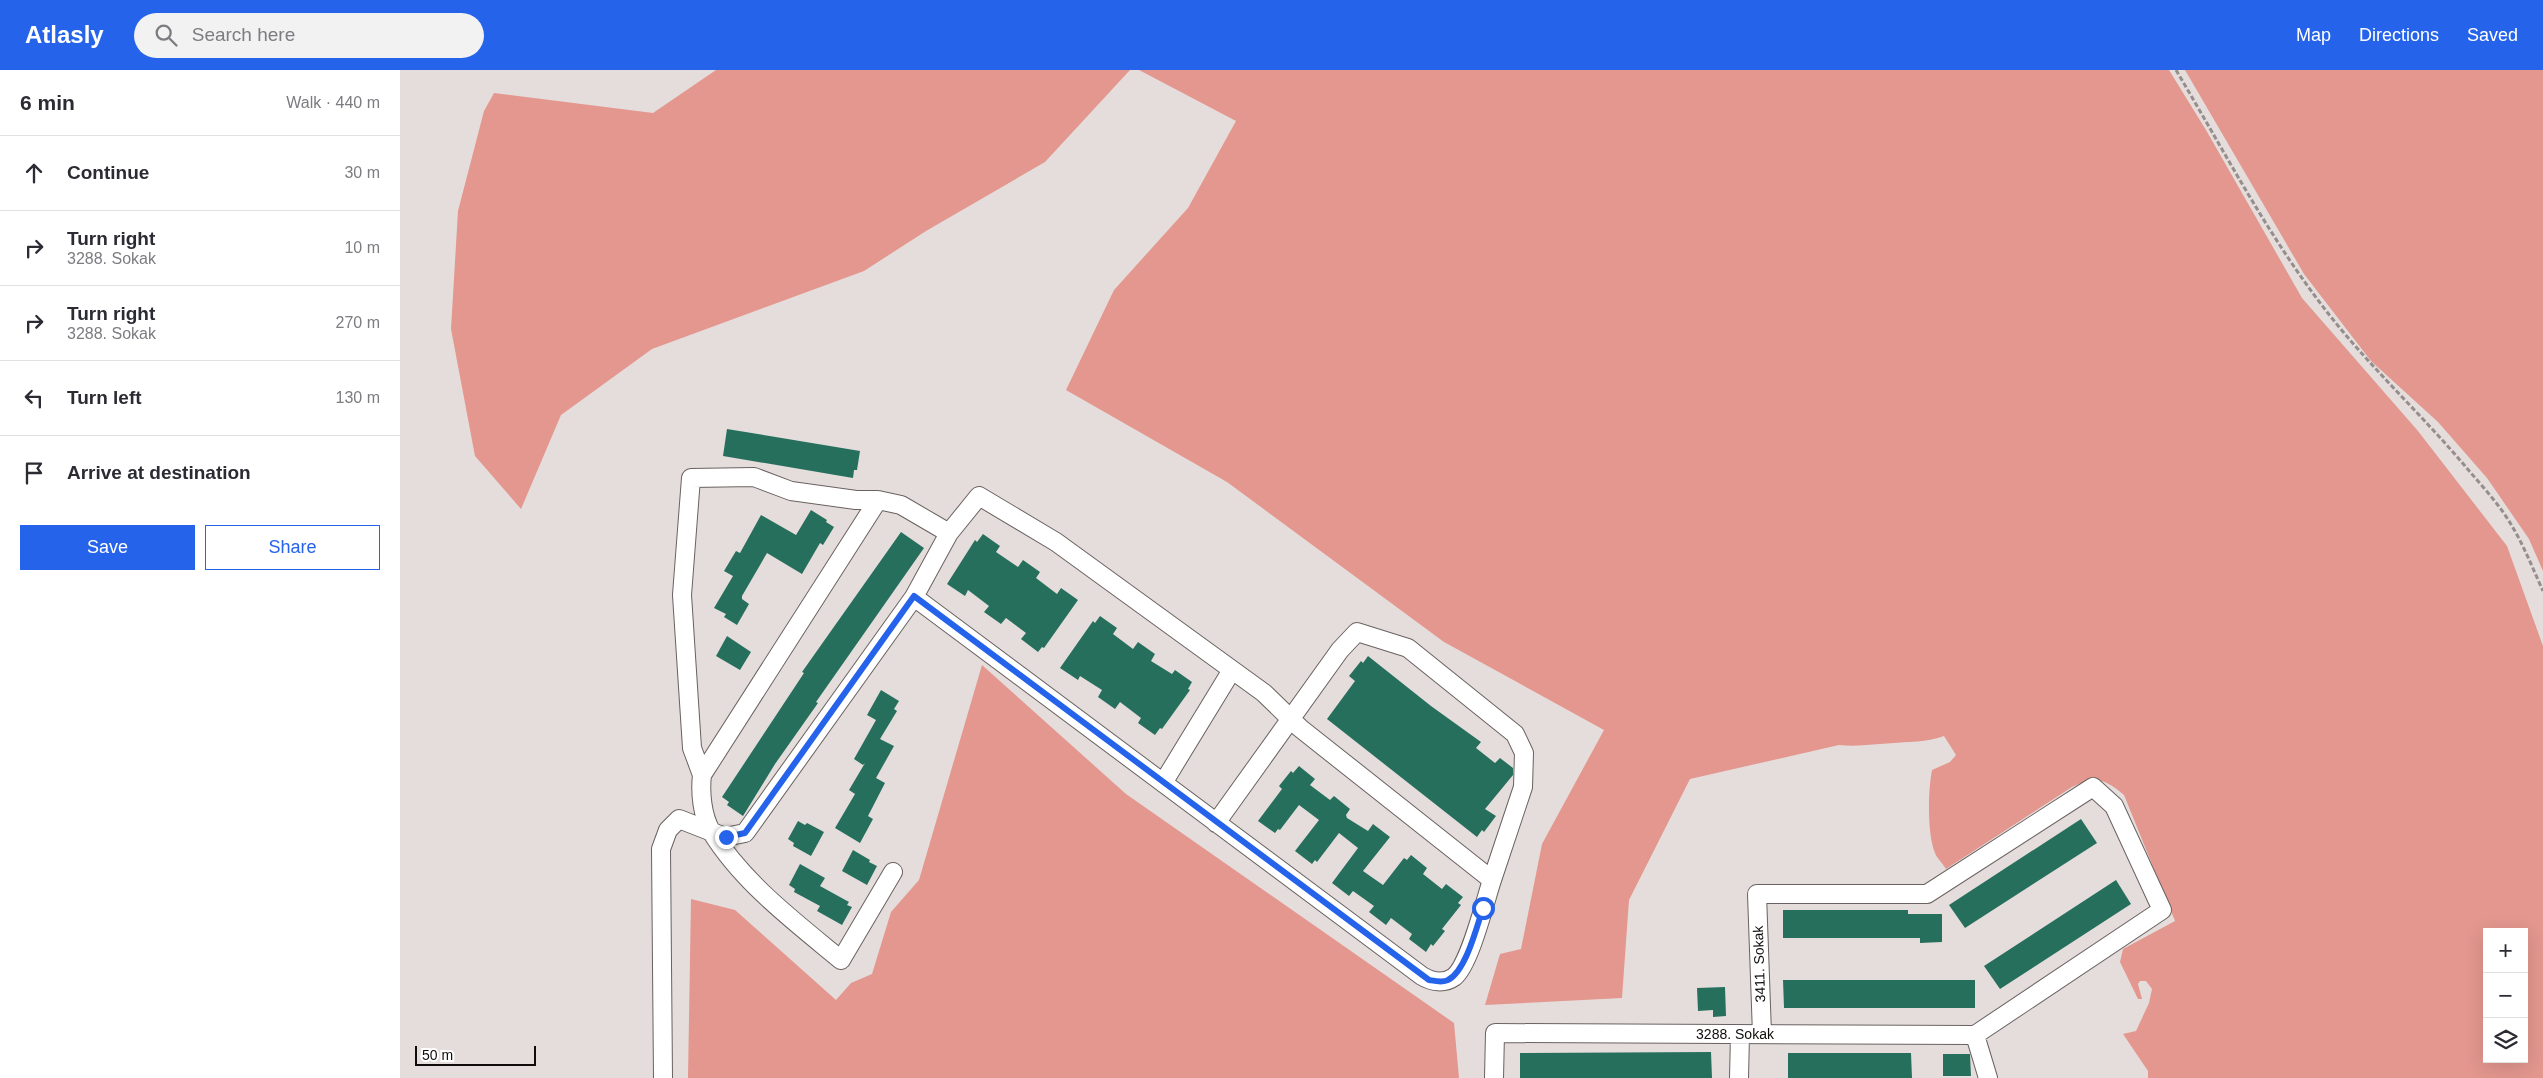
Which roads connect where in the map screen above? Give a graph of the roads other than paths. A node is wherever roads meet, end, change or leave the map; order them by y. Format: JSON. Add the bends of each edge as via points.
{"nodes":[{"id":1,"x":878,"y":500,"type":"junction"},
{"id":2,"x":949,"y":533,"type":"junction"},
{"id":3,"x":914,"y":596,"type":"junction"},
{"id":4,"x":1232,"y":670,"type":"junction"},
{"id":5,"x":1291,"y":719,"type":"junction"},
{"id":6,"x":702,"y":775,"type":"junction"},
{"id":7,"x":1163,"y":783,"type":"junction"},
{"id":8,"x":1216,"y":823,"type":"junction"},
{"id":9,"x":711,"y":829,"type":"junction"},
{"id":10,"x":893,"y":872,"type":"dead end"},
{"id":11,"x":1492,"y":880,"type":"junction"},
{"id":12,"x":1740,"y":1034,"type":"junction"},
{"id":13,"x":1762,"y":1034,"type":"junction"},
{"id":14,"x":1975,"y":1035,"type":"junction"},
{"id":15,"x":663,"y":1078,"type":"edge"},
{"id":16,"x":1494,"y":1078,"type":"edge"},
{"id":17,"x":1739,"y":1078,"type":"edge"},
{"id":18,"x":1988,"y":1078,"type":"edge"}],
"edges":[{"from":1,"to":2,"type":"street","via":[[902,505]]},
{"from":1,"to":6,"type":"street"},
{"from":1,"to":6,"type":"street","via":[[791,491],[754,477],[691,478],[682,595],[692,748]]},
{"from":2,"to":3,"type":"street"},
{"from":2,"to":4,"type":"street","via":[[979,496],[1056,542]]},
{"from":3,"to":7,"type":"street"},
{"from":3,"to":9,"type":"street","via":[[745,833],[726,837]]},
{"from":4,"to":5,"type":"street","via":[[1264,693]]},
{"from":4,"to":7,"type":"street"},
{"from":5,"to":8,"type":"street"},
{"from":5,"to":11,"type":"street"},
{"from":5,"to":11,"type":"street","via":[[1340,650],[1357,632],[1408,648],[1423,660],[1515,734],[1524,753],[1523,787]]},
{"from":6,"to":9,"type":"street","via":[[700,792]]},
{"from":7,"to":8,"type":"street"},
{"from":8,"to":11,"type":"street","via":[[1429,980],[1446,982],[1456,975],[1472,943]]},
{"from":9,"to":10,"type":"street","via":[[756,888],[841,960]]},
{"from":9,"to":15,"type":"street","via":[[679,819],[668,830],[661,849]]},
{"from":12,"to":13,"type":"street","name":"3288. Sokak"},
{"from":12,"to":16,"type":"street","name":"3288. Sokak","via":[[1495,1033]]},
{"from":12,"to":17,"type":"street"},
{"from":13,"to":14,"type":"street","name":"3288. Sokak"},
{"from":13,"to":14,"type":"street","name":"3411. Sokak","via":[[1757,894],[1927,894],[2094,787],[2114,806],[2162,910]]},
{"from":14,"to":18,"type":"street"}]}
